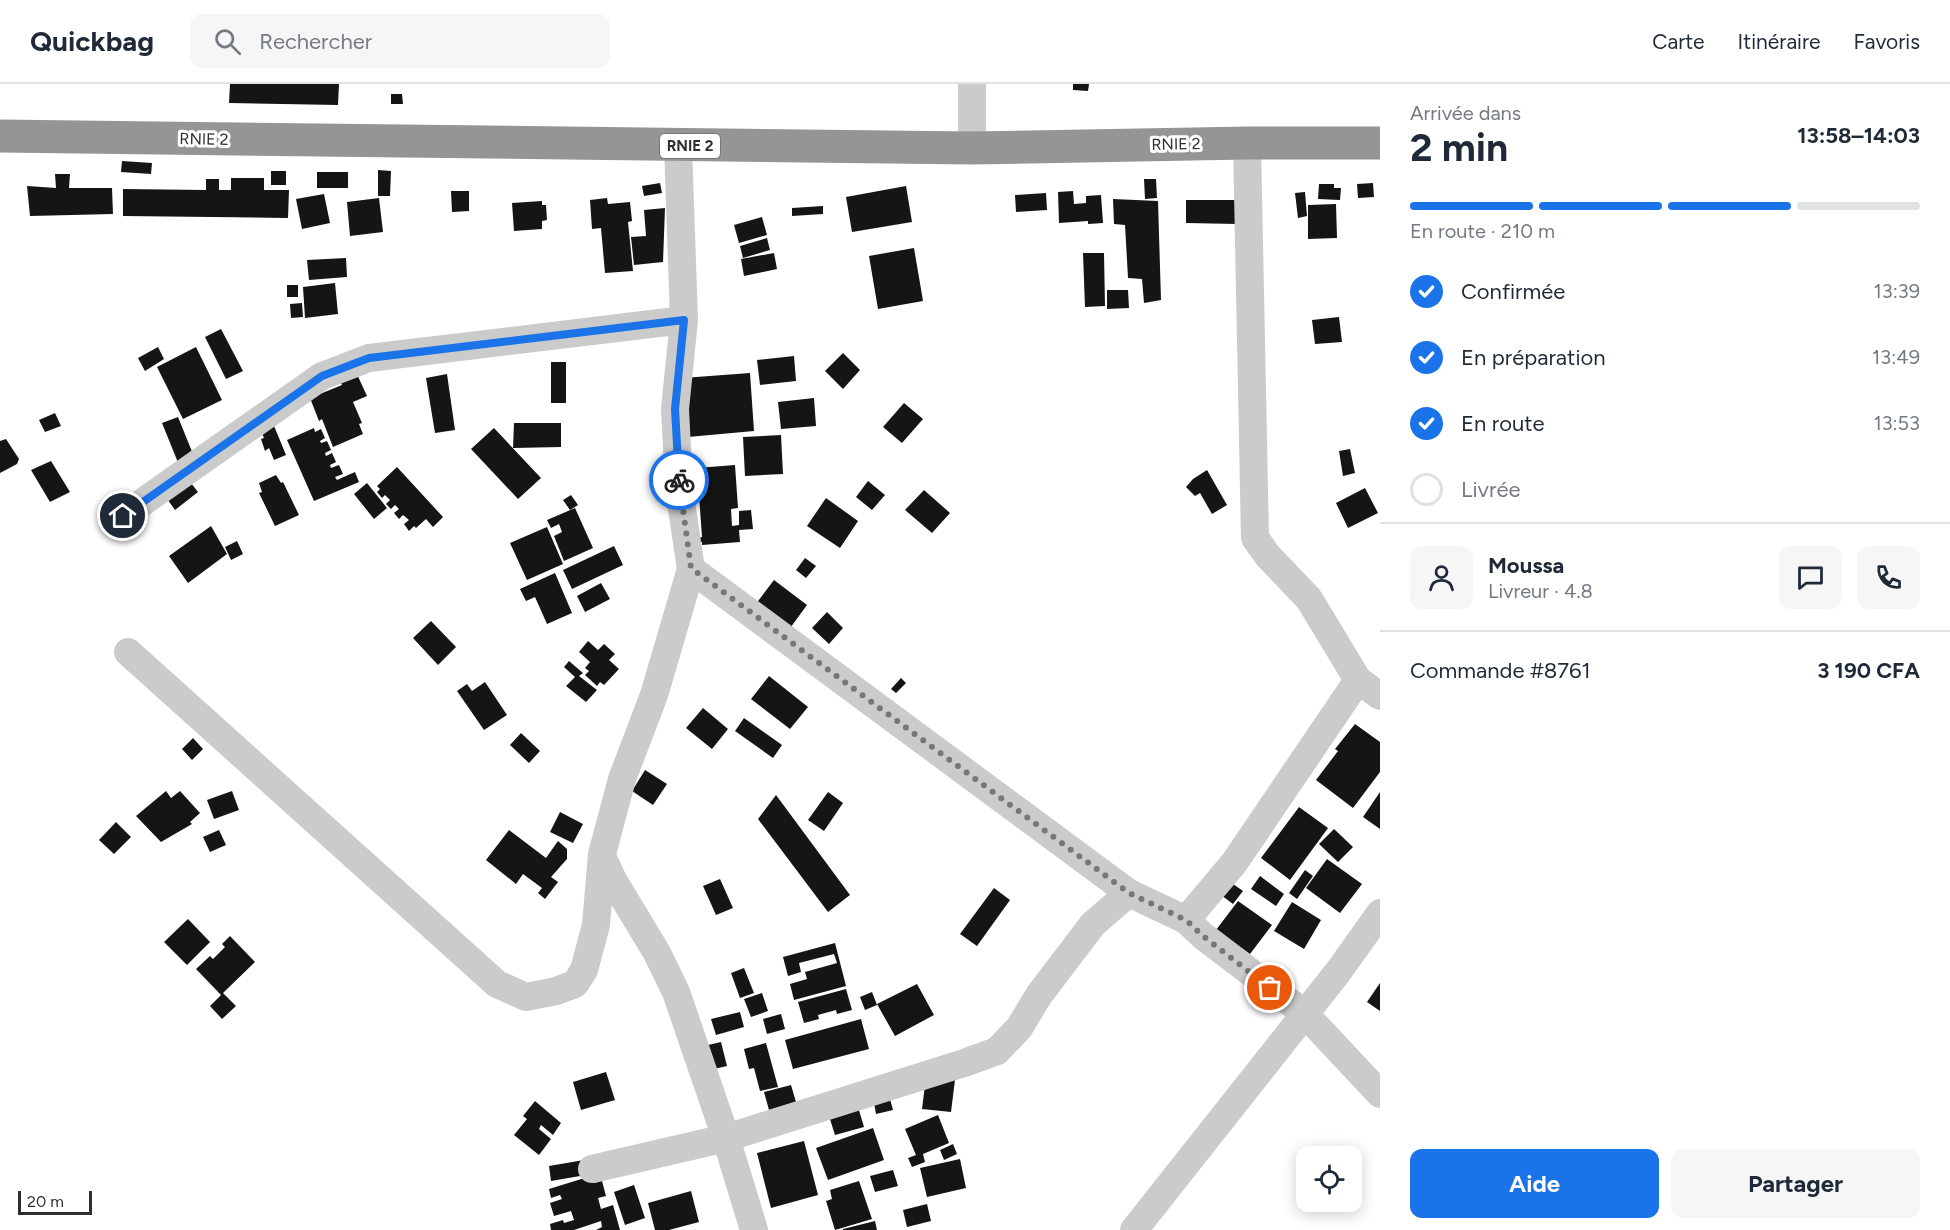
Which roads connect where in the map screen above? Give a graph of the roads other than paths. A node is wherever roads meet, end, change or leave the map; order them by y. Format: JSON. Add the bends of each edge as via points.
{"nodes":[{"id":1,"x":972,"y":84,"type":"edge"},
{"id":2,"x":0,"y":136,"type":"edge"},
{"id":3,"x":1247,"y":143,"type":"junction"},
{"id":4,"x":1380,"y":143,"type":"edge"},
{"id":5,"x":678,"y":146,"type":"junction"},
{"id":6,"x":972,"y":148,"type":"junction"},
{"id":7,"x":684,"y":320,"type":"junction"},
{"id":8,"x":123,"y":516,"type":"dead end"},
{"id":9,"x":691,"y":568,"type":"junction"},
{"id":10,"x":128,"y":652,"type":"dead end"},
{"id":11,"x":1369,"y":688,"type":"edge"},
{"id":12,"x":602,"y":854,"type":"junction"},
{"id":13,"x":1129,"y":893,"type":"junction"},
{"id":14,"x":1380,"y":913,"type":"edge"},
{"id":15,"x":1186,"y":920,"type":"junction"},
{"id":16,"x":1304,"y":1013,"type":"junction"},
{"id":17,"x":1380,"y":1094,"type":"edge"},
{"id":18,"x":726,"y":1138,"type":"junction"},
{"id":19,"x":592,"y":1169,"type":"dead end"},
{"id":20,"x":754,"y":1230,"type":"edge"},
{"id":21,"x":1134,"y":1230,"type":"edge"}],
"edges":[{"from":1,"to":6,"type":"street"},
{"from":2,"to":5,"type":"highway","name":"RNIE 2","number":"RNIE 2"},
{"from":3,"to":4,"type":"highway","name":"RNIE 2","number":"RNIE 2"},
{"from":3,"to":6,"type":"highway","name":"RNIE 2","number":"RNIE 2"},
{"from":3,"to":11,"type":"street","via":[[1255,538],[1309,600]]},
{"from":5,"to":6,"type":"highway","name":"RNIE 2","number":"RNIE 2"},
{"from":5,"to":7,"type":"street"},
{"from":7,"to":8,"type":"street","via":[[369,358],[322,376]]},
{"from":7,"to":9,"type":"street","via":[[675,409],[679,489]]},
{"from":9,"to":12,"type":"street","via":[[654,695],[622,779]]},
{"from":9,"to":13,"type":"street"},
{"from":10,"to":12,"type":"street","via":[[496,984],[526,997],[574,984],[584,970],[596,925]]},
{"from":11,"to":15,"type":"street"},
{"from":12,"to":18,"type":"street","via":[[676,992]]},
{"from":13,"to":15,"type":"street"},
{"from":13,"to":18,"type":"street","via":[[1093,924],[1019,1028],[998,1051]]},
{"from":14,"to":16,"type":"street"},
{"from":15,"to":16,"type":"street"},
{"from":16,"to":17,"type":"street"},
{"from":16,"to":21,"type":"street"},
{"from":18,"to":19,"type":"street"},
{"from":18,"to":20,"type":"street"}]}
